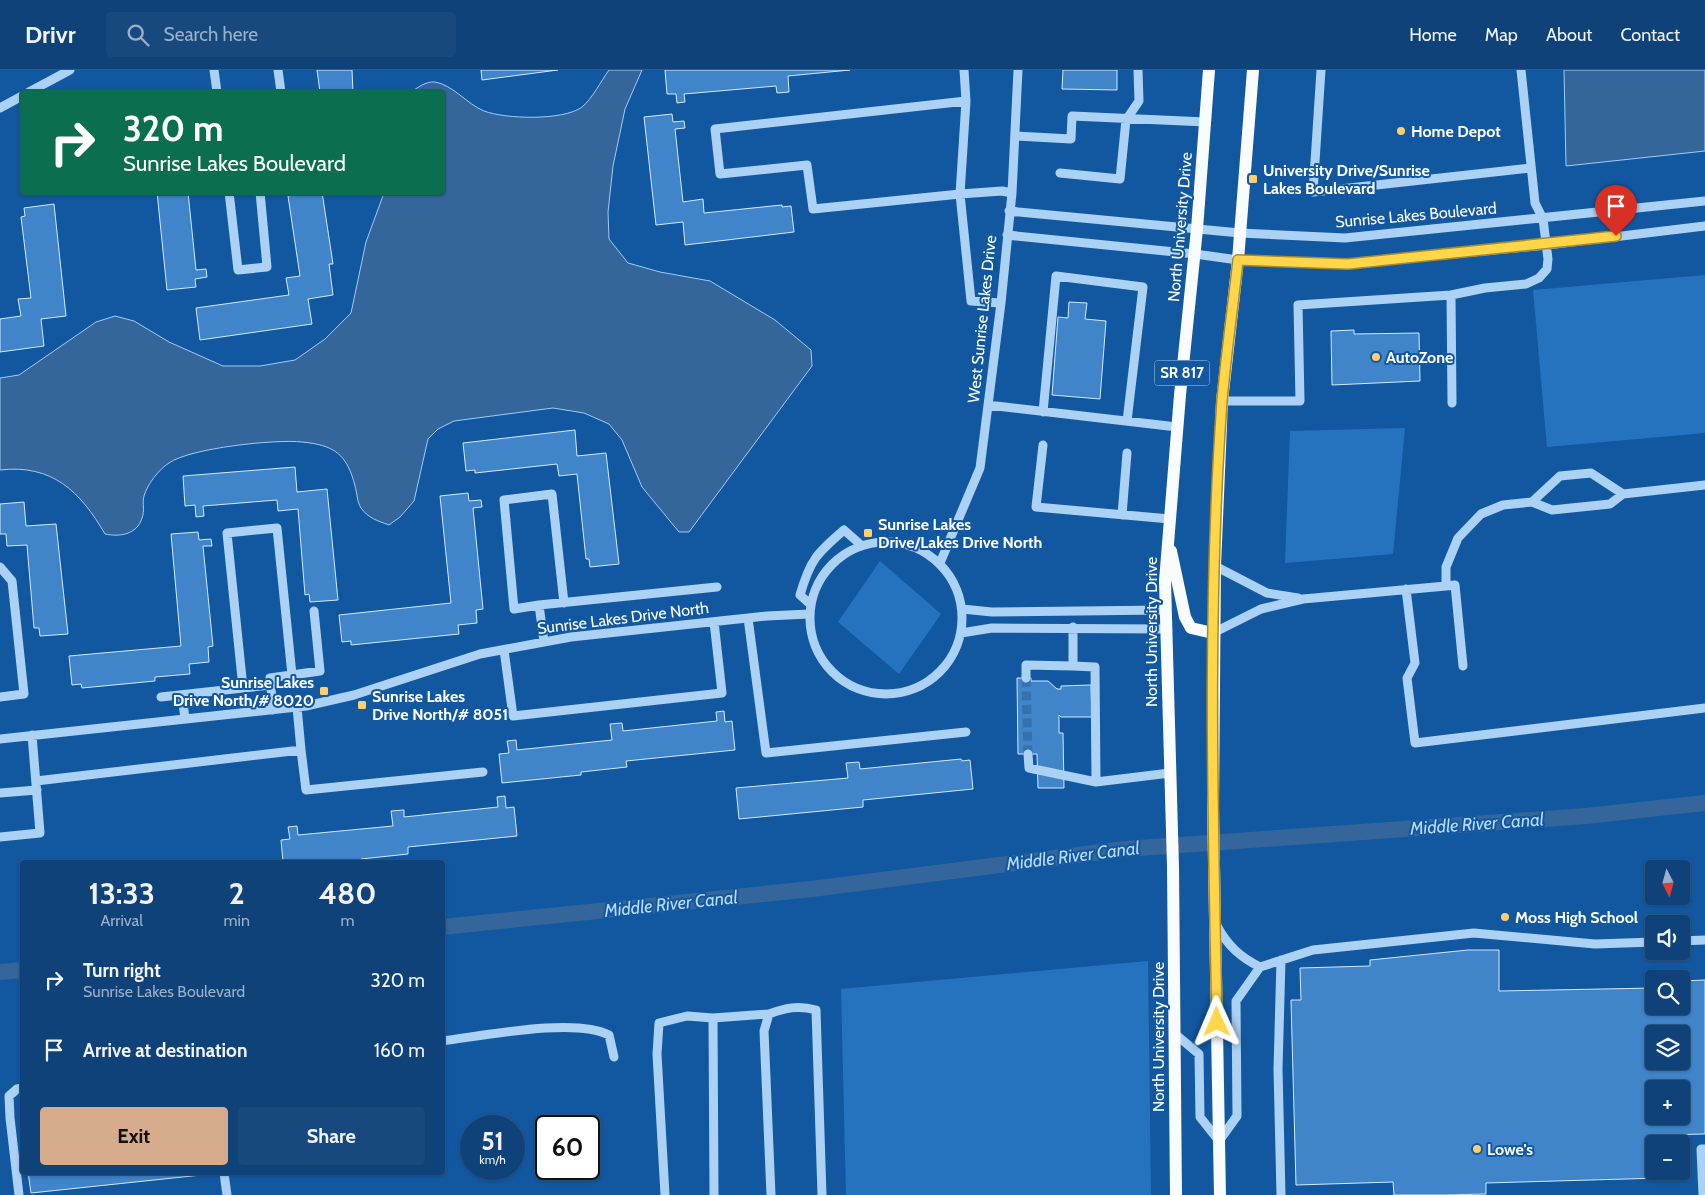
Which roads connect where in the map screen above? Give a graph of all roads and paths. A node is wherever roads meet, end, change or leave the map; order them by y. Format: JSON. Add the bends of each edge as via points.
{"nodes":[{"id":1,"x":70,"y":70,"type":"edge"},
{"id":2,"x":214,"y":70,"type":"edge"},
{"id":3,"x":278,"y":70,"type":"edge"},
{"id":4,"x":964,"y":70,"type":"edge"},
{"id":5,"x":1018,"y":70,"type":"edge"},
{"id":6,"x":1138,"y":70,"type":"edge"},
{"id":7,"x":1209,"y":70,"type":"edge"},
{"id":8,"x":1253,"y":70,"type":"edge"},
{"id":9,"x":1321,"y":70,"type":"edge"},
{"id":10,"x":1521,"y":70,"type":"edge"},
{"id":11,"x":33,"y":90,"type":"edge"},
{"id":12,"x":217,"y":90,"type":"edge"},
{"id":13,"x":281,"y":90,"type":"edge"},
{"id":14,"x":20,"y":97,"type":"edge"},
{"id":15,"x":966,"y":101,"type":"junction"},
{"id":16,"x":0,"y":108,"type":"edge"},
{"id":17,"x":1126,"y":120,"type":"junction"},
{"id":18,"x":1206,"y":122,"type":"junction"},
{"id":19,"x":1015,"y":136,"type":"junction"},
{"id":20,"x":1531,"y":168,"type":"junction"},
{"id":21,"x":1060,"y":173,"type":"dead end"},
{"id":22,"x":960,"y":194,"type":"junction"},
{"id":23,"x":1012,"y":194,"type":"junction"},
{"id":24,"x":229,"y":195,"type":"edge"},
{"id":25,"x":260,"y":195,"type":"edge"},
{"id":26,"x":1705,"y":201,"type":"edge"},
{"id":27,"x":1009,"y":211,"type":"junction"},
{"id":28,"x":1542,"y":219,"type":"junction"},
{"id":29,"x":1705,"y":226,"type":"edge"},
{"id":30,"x":1198,"y":230,"type":"junction"},
{"id":31,"x":1240,"y":233,"type":"junction"},
{"id":32,"x":1007,"y":235,"type":"junction"},
{"id":33,"x":1547,"y":244,"type":"junction"},
{"id":34,"x":1195,"y":254,"type":"junction"},
{"id":35,"x":1238,"y":260,"type":"junction"},
{"id":36,"x":1451,"y":295,"type":"junction"},
{"id":37,"x":1001,"y":303,"type":"junction"},
{"id":38,"x":1222,"y":401,"type":"junction"},
{"id":39,"x":1452,"y":403,"type":"dead end"},
{"id":40,"x":988,"y":405,"type":"junction"},
{"id":41,"x":1043,"y":412,"type":"junction"},
{"id":42,"x":1127,"y":421,"type":"junction"},
{"id":43,"x":1177,"y":427,"type":"junction"},
{"id":44,"x":1043,"y":445,"type":"dead end"},
{"id":45,"x":1127,"y":453,"type":"dead end"},
{"id":46,"x":1705,"y":486,"type":"edge"},
{"id":47,"x":1623,"y":494,"type":"junction"},
{"id":48,"x":1532,"y":502,"type":"junction"},
{"id":49,"x":1122,"y":515,"type":"junction"},
{"id":50,"x":1170,"y":520,"type":"junction"},
{"id":51,"x":1168,"y":537,"type":"junction"},
{"id":52,"x":861,"y":545,"type":"junction"},
{"id":53,"x":940,"y":563,"type":"junction"},
{"id":54,"x":0,"y":566,"type":"edge"},
{"id":55,"x":1215,"y":566,"type":"junction"},
{"id":56,"x":1446,"y":586,"type":"junction"},
{"id":57,"x":717,"y":587,"type":"dead end"},
{"id":58,"x":1406,"y":589,"type":"junction"},
{"id":59,"x":1303,"y":599,"type":"junction"},
{"id":60,"x":564,"y":603,"type":"junction"},
{"id":61,"x":539,"y":605,"type":"junction"},
{"id":62,"x":810,"y":609,"type":"junction"},
{"id":63,"x":962,"y":609,"type":"junction"},
{"id":64,"x":1165,"y":610,"type":"junction"},
{"id":65,"x":314,"y":611,"type":"dead end"},
{"id":66,"x":748,"y":618,"type":"junction"},
{"id":67,"x":714,"y":622,"type":"junction"},
{"id":68,"x":1073,"y":627,"type":"junction"},
{"id":69,"x":1165,"y":628,"type":"junction"},
{"id":70,"x":961,"y":633,"type":"junction"},
{"id":71,"x":1213,"y":634,"type":"junction"},
{"id":72,"x":544,"y":642,"type":"junction"},
{"id":73,"x":504,"y":650,"type":"junction"},
{"id":74,"x":1073,"y":666,"type":"junction"},
{"id":75,"x":1464,"y":666,"type":"dead end"},
{"id":76,"x":292,"y":675,"type":"junction"},
{"id":77,"x":1026,"y":678,"type":"tunnel mouth"},
{"id":78,"x":271,"y":685,"type":"junction"},
{"id":79,"x":243,"y":688,"type":"junction"},
{"id":80,"x":182,"y":695,"type":"junction"},
{"id":81,"x":0,"y":697,"type":"edge"},
{"id":82,"x":162,"y":697,"type":"dead end"},
{"id":83,"x":297,"y":707,"type":"junction"},
{"id":84,"x":1705,"y":708,"type":"edge"},
{"id":85,"x":273,"y":710,"type":"junction"},
{"id":86,"x":185,"y":719,"type":"junction"},
{"id":87,"x":966,"y":732,"type":"dead end"},
{"id":88,"x":32,"y":735,"type":"junction"},
{"id":89,"x":0,"y":739,"type":"edge"},
{"id":90,"x":301,"y":750,"type":"junction"},
{"id":91,"x":1028,"y":754,"type":"tunnel mouth"},
{"id":92,"x":483,"y":772,"type":"dead end"},
{"id":93,"x":1170,"y":773,"type":"junction"},
{"id":94,"x":1096,"y":782,"type":"junction"},
{"id":95,"x":36,"y":785,"type":"junction"},
{"id":96,"x":0,"y":793,"type":"edge"},
{"id":97,"x":0,"y":837,"type":"edge"},
{"id":98,"x":1215,"y":923,"type":"junction"},
{"id":99,"x":1705,"y":940,"type":"edge"},
{"id":100,"x":1690,"y":941,"type":"edge"},
{"id":101,"x":1645,"y":942,"type":"edge"},
{"id":102,"x":1281,"y":960,"type":"junction"},
{"id":103,"x":1260,"y":967,"type":"junction"},
{"id":104,"x":769,"y":1014,"type":"junction"},
{"id":105,"x":713,"y":1018,"type":"junction"},
{"id":106,"x":1175,"y":1034,"type":"junction"},
{"id":107,"x":445,"y":1041,"type":"edge"},
{"id":108,"x":614,"y":1057,"type":"dead end"},
{"id":109,"x":20,"y":1088,"type":"edge"},
{"id":110,"x":1219,"y":1142,"type":"junction"},
{"id":111,"x":1705,"y":1149,"type":"edge"},
{"id":112,"x":224,"y":1175,"type":"edge"},
{"id":113,"x":19,"y":1195,"type":"edge"},
{"id":114,"x":226,"y":1195,"type":"edge"},
{"id":115,"x":665,"y":1195,"type":"edge"},
{"id":116,"x":714,"y":1195,"type":"edge"},
{"id":117,"x":771,"y":1195,"type":"edge"},
{"id":118,"x":822,"y":1195,"type":"edge"},
{"id":119,"x":1176,"y":1195,"type":"edge"},
{"id":120,"x":1220,"y":1195,"type":"edge"},
{"id":121,"x":1281,"y":1195,"type":"edge"},
{"id":122,"x":1703,"y":1195,"type":"edge"}],
"edges":[{"from":1,"to":11,"type":"street"},
{"from":2,"to":12,"type":"street"},
{"from":3,"to":13,"type":"street"},
{"from":4,"to":15,"type":"street"},
{"from":5,"to":19,"type":"street","name":"West Sunrise Lakes Drive"},
{"from":6,"to":17,"type":"street","via":[[1139,101]]},
{"from":7,"to":18,"type":"main road","name":"North University Drive","number":"SR 817"},
{"from":8,"to":31,"type":"main road","number":"SR 817"},
{"from":9,"to":20,"type":"street","via":[[1313,192]]},
{"from":10,"to":20,"type":"street"},
{"from":14,"to":16,"type":"street"},
{"from":15,"to":22,"type":"street"},
{"from":15,"to":22,"type":"street","via":[[715,129],[720,174],[807,165],[813,209]]},
{"from":17,"to":18,"type":"street"},
{"from":17,"to":19,"type":"street","via":[[1072,116],[1071,139]]},
{"from":17,"to":21,"type":"street","via":[[1120,179]]},
{"from":18,"to":30,"type":"main road","name":"North University Drive","number":"SR 817"},
{"from":19,"to":23,"type":"street","name":"West Sunrise Lakes Drive"},
{"from":20,"to":28,"type":"street","via":[[1535,203]]},
{"from":22,"to":23,"type":"street"},
{"from":22,"to":37,"type":"street","via":[[971,301]]},
{"from":23,"to":27,"type":"street","name":"West Sunrise Lakes Drive"},
{"from":24,"to":25,"type":"street","via":[[238,270],[267,267]]},
{"from":26,"to":28,"type":"street","name":"Sunrise Lakes Boulevard"},
{"from":27,"to":30,"type":"street","name":"Sunrise Lakes Boulevard"},
{"from":27,"to":32,"type":"street","name":"West Sunrise Lakes Drive"},
{"from":28,"to":31,"type":"street","name":"Sunrise Lakes Boulevard","via":[[1361,237]]},
{"from":28,"to":33,"type":"street"},
{"from":29,"to":33,"type":"street"},
{"from":30,"to":31,"type":"street","name":"Sunrise Lakes Boulevard"},
{"from":30,"to":34,"type":"main road","name":"North University Drive","number":"SR 817"},
{"from":31,"to":35,"type":"main road","number":"SR 817"},
{"from":32,"to":34,"type":"street"},
{"from":32,"to":37,"type":"street","name":"West Sunrise Lakes Drive"},
{"from":33,"to":35,"type":"street","via":[[1348,264]]},
{"from":33,"to":36,"type":"street","via":[[1547,269],[1539,278],[1526,284]]},
{"from":34,"to":35,"type":"street"},
{"from":34,"to":43,"type":"main road","name":"North University Drive","number":"SR 817"},
{"from":35,"to":38,"type":"main road","number":"SR 817"},
{"from":36,"to":38,"type":"street","via":[[1298,305],[1300,401]]},
{"from":36,"to":39,"type":"street"},
{"from":37,"to":40,"type":"street","name":"West Sunrise Lakes Drive"},
{"from":38,"to":55,"type":"main road","number":"SR 817"},
{"from":40,"to":41,"type":"street"},
{"from":40,"to":53,"type":"street","name":"West Sunrise Lakes Drive","via":[[980,468]]},
{"from":41,"to":42,"type":"street"},
{"from":41,"to":42,"type":"street","via":[[1056,276],[1142,287]]},
{"from":42,"to":43,"type":"street"},
{"from":43,"to":50,"type":"main road","name":"North University Drive","number":"SR 817"},
{"from":44,"to":49,"type":"street","via":[[1036,508]]},
{"from":45,"to":49,"type":"street"},
{"from":46,"to":47,"type":"street"},
{"from":47,"to":48,"type":"street","via":[[1610,504],[1552,510]]},
{"from":47,"to":48,"type":"street","via":[[1591,473],[1560,476]]},
{"from":48,"to":56,"type":"street","via":[[1503,505],[1481,514],[1468,525],[1451,550],[1446,567]]},
{"from":49,"to":50,"type":"street"},
{"from":50,"to":51,"type":"main road","name":"North University Drive","number":"SR 817"},
{"from":51,"to":64,"type":"main road","name":"North University Drive","number":"SR 817"},
{"from":51,"to":71,"type":"main road","via":[[1185,617],[1191,628]]},
{"from":52,"to":53,"type":"street","via":[[882,541],[903,543],[923,550]]},
{"from":52,"to":62,"type":"street","via":[[841,556],[824,572]]},
{"from":52,"to":62,"type":"street","via":[[844,530],[819,552],[807,569],[800,595]]},
{"from":53,"to":63,"type":"street","via":[[959,592]]},
{"from":54,"to":81,"type":"street","via":[[12,581],[24,694]]},
{"from":55,"to":59,"type":"street","via":[[1267,593]]},
{"from":55,"to":71,"type":"main road","number":"SR 817"},
{"from":56,"to":58,"type":"street"},
{"from":56,"to":75,"type":"street","via":[[1455,585]]},
{"from":57,"to":60,"type":"street"},
{"from":58,"to":59,"type":"street"},
{"from":58,"to":84,"type":"street","via":[[1415,663],[1407,678],[1415,743]]},
{"from":59,"to":71,"type":"street","via":[[1261,609]]},
{"from":60,"to":61,"type":"street"},
{"from":60,"to":61,"type":"street","via":[[552,494],[504,500],[514,609]]},
{"from":61,"to":72,"type":"street"},
{"from":62,"to":66,"type":"street","name":"Sunrise Lakes Drive North"},
{"from":62,"to":70,"type":"street","via":[[810,633],[816,651],[827,667],[857,689],[876,694],[895,694],[931,680],[950,659]]},
{"from":63,"to":64,"type":"street","via":[[992,612]]},
{"from":63,"to":70,"type":"street"},
{"from":64,"to":69,"type":"main road","name":"North University Drive","number":"SR 817"},
{"from":65,"to":76,"type":"street","via":[[320,671]]},
{"from":66,"to":67,"type":"street","name":"Sunrise Lakes Drive North"},
{"from":66,"to":87,"type":"street","via":[[766,753]]},
{"from":67,"to":72,"type":"street","name":"Sunrise Lakes Drive North"},
{"from":67,"to":73,"type":"street","via":[[722,693],[513,716]]},
{"from":68,"to":69,"type":"street"},
{"from":68,"to":70,"type":"street","via":[[992,628]]},
{"from":68,"to":74,"type":"street"},
{"from":69,"to":93,"type":"main road","name":"North University Drive","number":"SR 817"},
{"from":71,"to":98,"type":"main road","number":"SR 817"},
{"from":72,"to":73,"type":"street","name":"Sunrise Lakes Drive North"},
{"from":73,"to":83,"type":"street","name":"Sunrise Lakes Drive North","via":[[480,654],[354,694]]},
{"from":74,"to":77,"type":"street","via":[[1026,665]]},
{"from":74,"to":94,"type":"street","via":[[1095,666]]},
{"from":76,"to":78,"type":"street","via":[[270,678]]},
{"from":76,"to":79,"type":"street","via":[[277,528],[227,533]]},
{"from":78,"to":79,"type":"street"},
{"from":78,"to":85,"type":"street"},
{"from":79,"to":80,"type":"street"},
{"from":80,"to":82,"type":"street"},
{"from":80,"to":86,"type":"street"},
{"from":83,"to":85,"type":"street","name":"Sunrise Lakes Drive North"},
{"from":83,"to":90,"type":"street"},
{"from":85,"to":86,"type":"street","name":"Sunrise Lakes Drive North"},
{"from":86,"to":88,"type":"street","name":"Sunrise Lakes Drive North"},
{"from":88,"to":89,"type":"street","name":"Sunrise Lakes Drive North"},
{"from":88,"to":95,"type":"street"},
{"from":90,"to":92,"type":"street","via":[[306,790]]},
{"from":90,"to":95,"type":"street"},
{"from":91,"to":94,"type":"street","via":[[1029,768]]},
{"from":93,"to":94,"type":"street"},
{"from":93,"to":106,"type":"main road","name":"North University Drive","number":"SR 817"},
{"from":95,"to":96,"type":"street"},
{"from":95,"to":97,"type":"street","via":[[40,833]]},
{"from":98,"to":103,"type":"street","via":[[1224,940],[1242,958]]},
{"from":98,"to":110,"type":"main road","number":"SR 817"},
{"from":99,"to":100,"type":"street"},
{"from":101,"to":102,"type":"street","via":[[1595,944],[1474,933],[1313,950]]},
{"from":102,"to":103,"type":"street"},
{"from":102,"to":121,"type":"street","via":[[1278,1069]]},
{"from":103,"to":110,"type":"street","via":[[1236,1001],[1237,1116]]},
{"from":104,"to":105,"type":"street"},
{"from":104,"to":117,"type":"street","via":[[764,1031]]},
{"from":104,"to":118,"type":"street","via":[[788,1007],[804,1006],[816,1010]]},
{"from":105,"to":115,"type":"street","via":[[687,1016],[659,1022],[657,1054]]},
{"from":105,"to":116,"type":"street"},
{"from":106,"to":110,"type":"street","via":[[1199,1054],[1200,1117]]},
{"from":106,"to":119,"type":"main road","name":"North University Drive","number":"SR 817"},
{"from":107,"to":108,"type":"street","via":[[558,1028],[598,1030],[609,1035]]},
{"from":109,"to":113,"type":"street","via":[[10,1096]]},
{"from":110,"to":120,"type":"main road","number":"SR 817"},
{"from":111,"to":122,"type":"street","via":[[1701,1149]]},
{"from":112,"to":114,"type":"street"}]}
